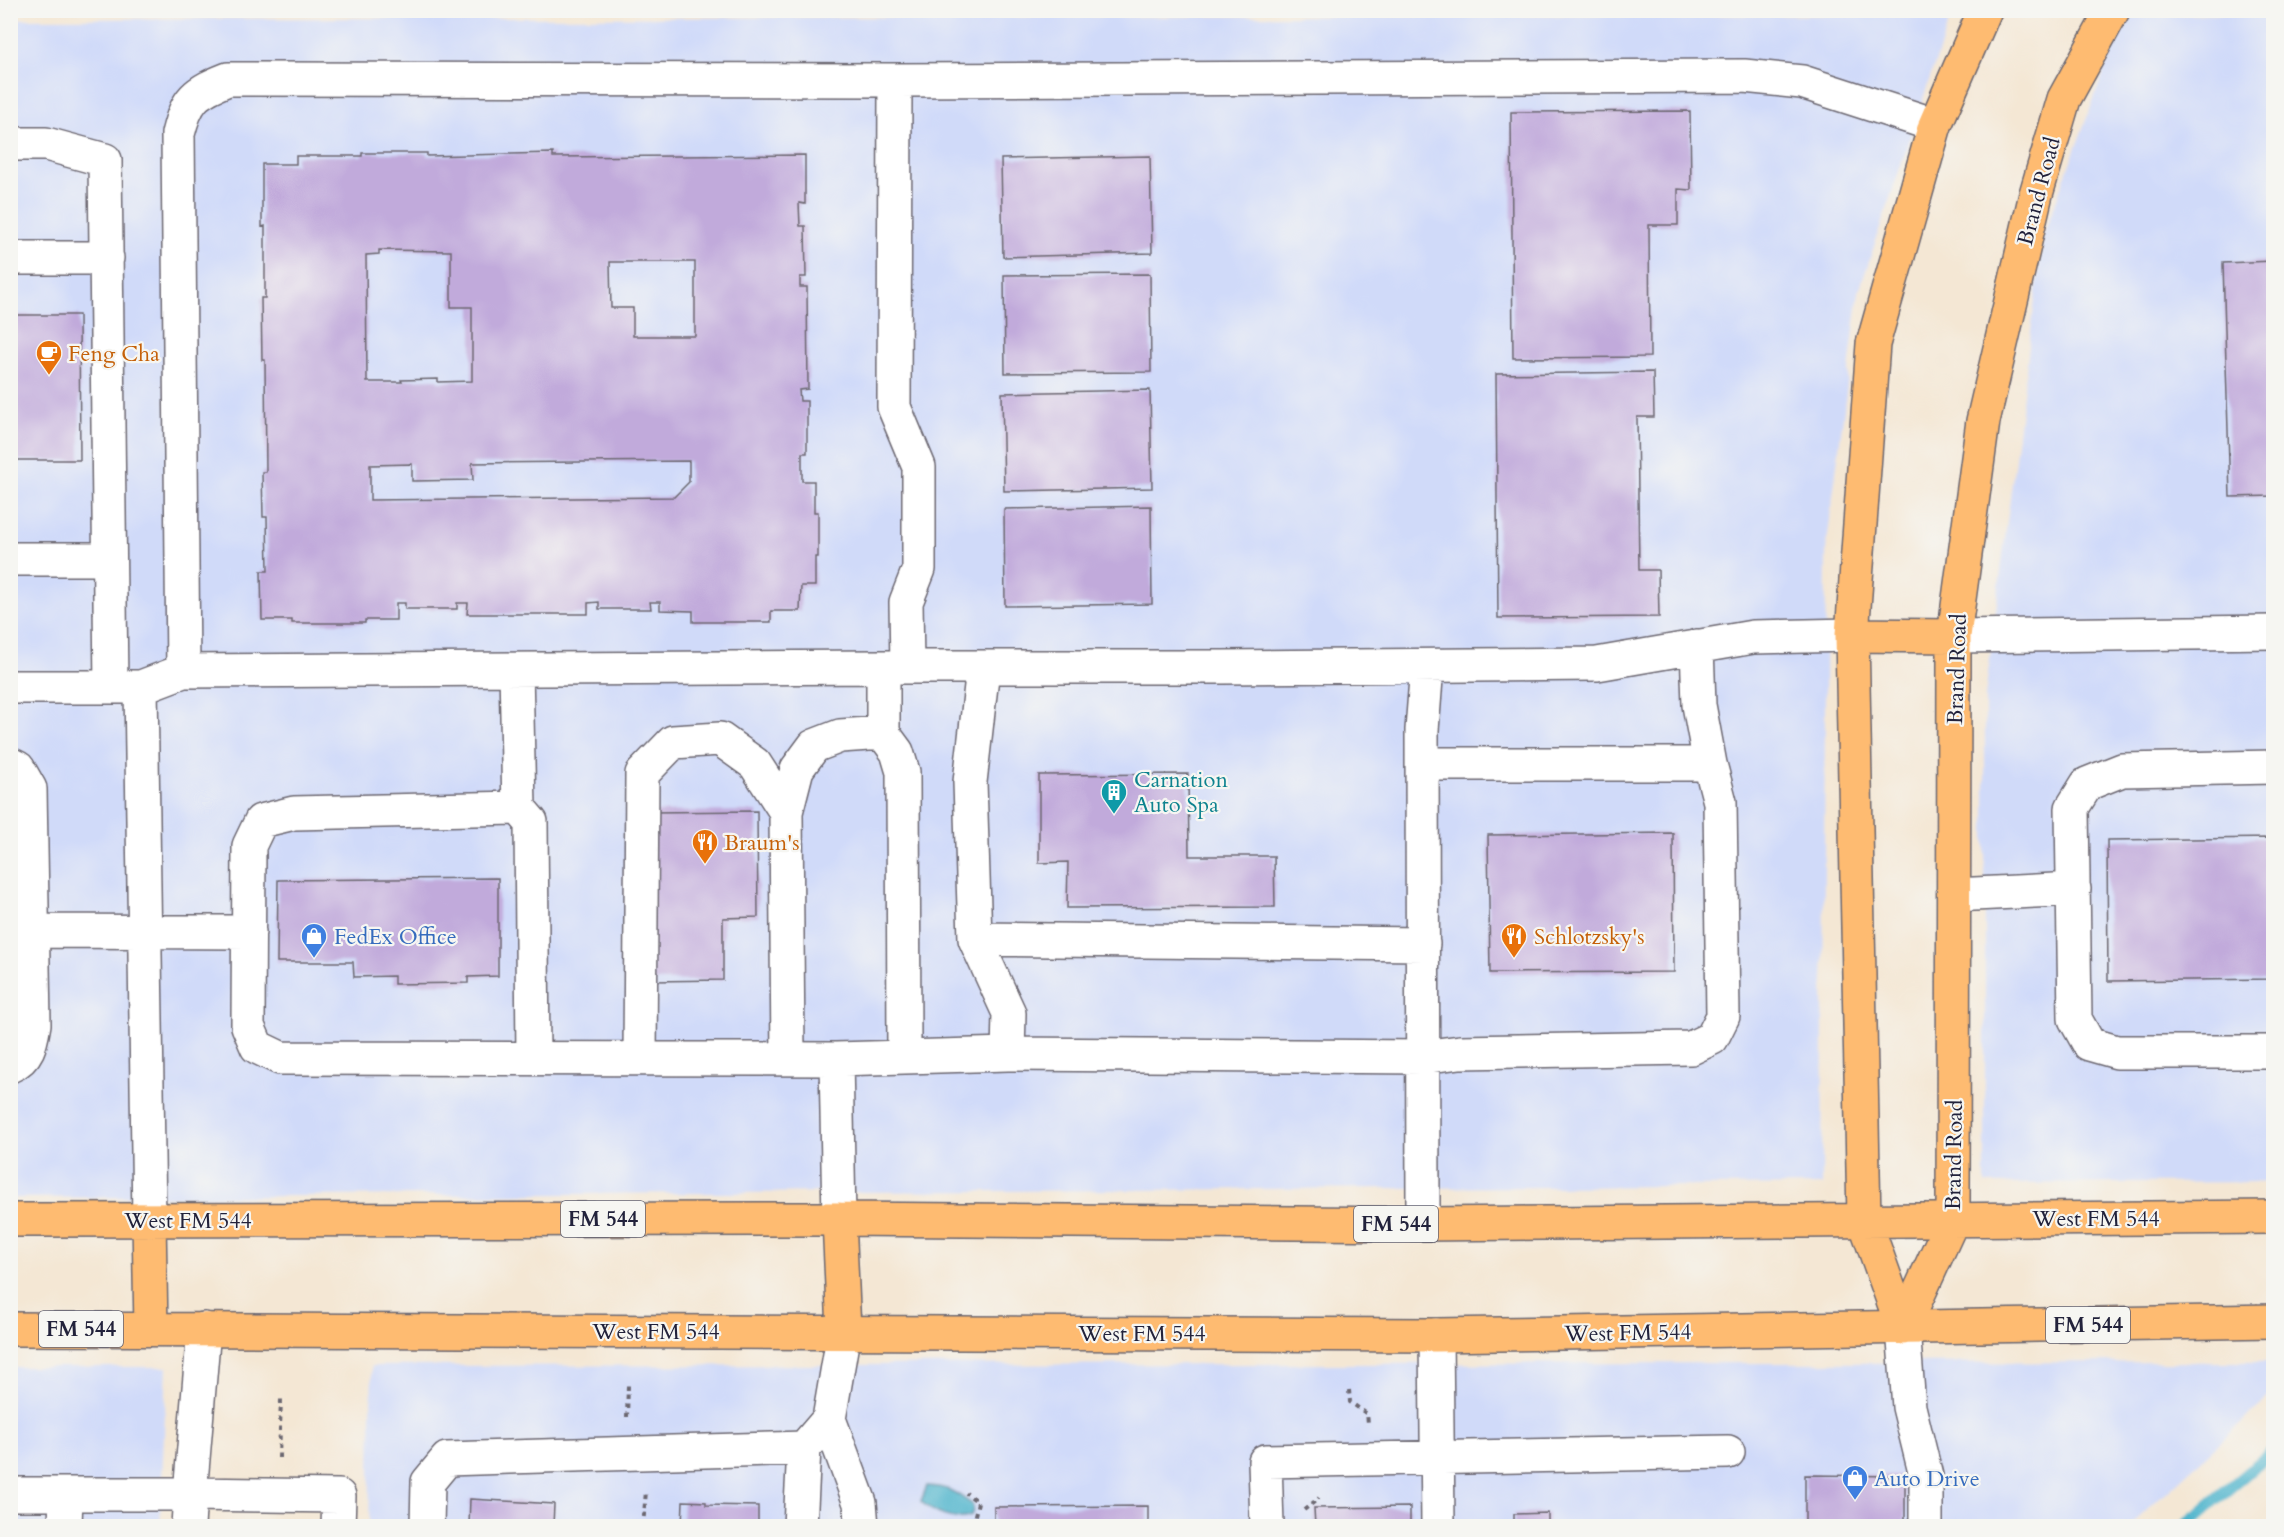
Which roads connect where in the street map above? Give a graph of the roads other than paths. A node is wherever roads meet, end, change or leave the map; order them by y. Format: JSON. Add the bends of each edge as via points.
{"nodes":[{"id":1,"x":1985,"y":10,"type":"edge"},
{"id":2,"x":2113,"y":10,"type":"edge"},
{"id":3,"x":895,"y":80,"type":"junction"},
{"id":4,"x":1935,"y":124,"type":"junction"},
{"id":5,"x":10,"y":144,"type":"edge"},
{"id":6,"x":10,"y":258,"type":"edge"},
{"id":7,"x":107,"y":258,"type":"junction"},
{"id":8,"x":10,"y":559,"type":"edge"},
{"id":9,"x":109,"y":559,"type":"junction"},
{"id":10,"x":2274,"y":632,"type":"edge"},
{"id":11,"x":1852,"y":635,"type":"junction"},
{"id":12,"x":1954,"y":636,"type":"junction"},
{"id":13,"x":1697,"y":646,"type":"junction"},
{"id":14,"x":1427,"y":666,"type":"junction"},
{"id":15,"x":895,"y":667,"type":"junction"},
{"id":16,"x":983,"y":668,"type":"junction"},
{"id":17,"x":516,"y":670,"type":"junction"},
{"id":18,"x":183,"y":671,"type":"junction"},
{"id":19,"x":10,"y":687,"type":"edge"},
{"id":20,"x":126,"y":687,"type":"junction"},
{"id":21,"x":883,"y":733,"type":"junction"},
{"id":22,"x":10,"y":764,"type":"edge"},
{"id":23,"x":1422,"y":764,"type":"junction"},
{"id":24,"x":1710,"y":764,"type":"junction"},
{"id":25,"x":2274,"y":767,"type":"edge"},
{"id":26,"x":519,"y":808,"type":"junction"},
{"id":27,"x":786,"y":812,"type":"junction"},
{"id":28,"x":2074,"y":889,"type":"junction"},
{"id":29,"x":1954,"y":895,"type":"junction"},
{"id":30,"x":33,"y":931,"type":"junction"},
{"id":31,"x":146,"y":931,"type":"junction"},
{"id":32,"x":249,"y":932,"type":"junction"},
{"id":33,"x":975,"y":939,"type":"junction"},
{"id":34,"x":1423,"y":944,"type":"junction"},
{"id":35,"x":2274,"y":1052,"type":"edge"},
{"id":36,"x":1008,"y":1054,"type":"junction"},
{"id":37,"x":904,"y":1056,"type":"junction"},
{"id":38,"x":640,"y":1057,"type":"junction"},
{"id":39,"x":1422,"y":1057,"type":"junction"},
{"id":40,"x":533,"y":1058,"type":"junction"},
{"id":41,"x":788,"y":1058,"type":"junction"},
{"id":42,"x":836,"y":1059,"type":"junction"},
{"id":43,"x":10,"y":1066,"type":"edge"},
{"id":44,"x":2274,"y":1217,"type":"edge"},
{"id":45,"x":839,"y":1219,"type":"junction"},
{"id":46,"x":1864,"y":1219,"type":"junction"},
{"id":47,"x":1953,"y":1219,"type":"junction"},
{"id":48,"x":10,"y":1220,"type":"edge"},
{"id":49,"x":149,"y":1220,"type":"junction"},
{"id":50,"x":1423,"y":1224,"type":"junction"},
{"id":51,"x":2274,"y":1321,"type":"edge"},
{"id":52,"x":1904,"y":1328,"type":"junction"},
{"id":53,"x":10,"y":1329,"type":"edge"},
{"id":54,"x":151,"y":1329,"type":"junction"},
{"id":55,"x":204,"y":1329,"type":"junction"},
{"id":56,"x":844,"y":1331,"type":"junction"},
{"id":57,"x":1436,"y":1335,"type":"junction"},
{"id":58,"x":830,"y":1419,"type":"junction"},
{"id":59,"x":804,"y":1448,"type":"junction"},
{"id":60,"x":1728,"y":1452,"type":"dead end"},
{"id":61,"x":1436,"y":1457,"type":"junction"},
{"id":62,"x":10,"y":1494,"type":"edge"},
{"id":63,"x":66,"y":1494,"type":"junction"},
{"id":64,"x":190,"y":1494,"type":"junction"},
{"id":65,"x":65,"y":1527,"type":"edge"},
{"id":66,"x":188,"y":1527,"type":"edge"},
{"id":67,"x":338,"y":1527,"type":"edge"},
{"id":68,"x":427,"y":1527,"type":"edge"},
{"id":69,"x":800,"y":1527,"type":"edge"},
{"id":70,"x":862,"y":1527,"type":"edge"},
{"id":71,"x":1267,"y":1527,"type":"edge"},
{"id":72,"x":1438,"y":1527,"type":"edge"},
{"id":73,"x":1926,"y":1527,"type":"edge"}],
"edges":[{"from":1,"to":4,"type":"main road"},
{"from":2,"to":12,"type":"main road","name":"Brand Road","via":[[2064,99],[2036,194],[1983,421]]},
{"from":3,"to":4,"type":"lane","via":[[1744,76],[1802,82]]},
{"from":3,"to":15,"type":"lane","via":[[894,407],[919,467],[919,569],[906,602]]},
{"from":3,"to":18,"type":"lane","via":[[228,79],[201,90],[183,112],[178,134]]},
{"from":4,"to":11,"type":"main road","via":[[1873,344]]},
{"from":5,"to":7,"type":"lane","via":[[46,144],[105,160]]},
{"from":6,"to":7,"type":"lane"},
{"from":7,"to":9,"type":"lane"},
{"from":8,"to":9,"type":"lane"},
{"from":9,"to":20,"type":"lane"},
{"from":10,"to":12,"type":"lane"},
{"from":11,"to":12,"type":"main road"},
{"from":11,"to":13,"type":"lane","via":[[1753,637]]},
{"from":11,"to":46,"type":"main road"},
{"from":12,"to":29,"type":"main road","name":"Brand Road"},
{"from":13,"to":14,"type":"lane","via":[[1597,664]]},
{"from":13,"to":24,"type":"lane","via":[[1699,705]]},
{"from":14,"to":16,"type":"lane"},
{"from":14,"to":23,"type":"lane"},
{"from":15,"to":16,"type":"lane"},
{"from":15,"to":17,"type":"lane"},
{"from":15,"to":21,"type":"lane"},
{"from":16,"to":33,"type":"lane","via":[[970,782]]},
{"from":17,"to":18,"type":"lane"},
{"from":17,"to":26,"type":"lane"},
{"from":18,"to":20,"type":"lane"},
{"from":19,"to":20,"type":"lane"},
{"from":20,"to":31,"type":"lane"},
{"from":21,"to":27,"type":"lane","via":[[840,736],[814,746],[797,769]]},
{"from":21,"to":37,"type":"lane","via":[[897,752],[903,772]]},
{"from":22,"to":30,"type":"lane","via":[[18,768],[30,789]]},
{"from":23,"to":24,"type":"lane"},
{"from":23,"to":34,"type":"lane"},
{"from":24,"to":39,"type":"lane","via":[[1720,802],[1723,1016],[1712,1038],[1691,1048],[1460,1052]]},
{"from":25,"to":28,"type":"lane","via":[[2122,770],[2087,784],[2072,808]]},
{"from":26,"to":32,"type":"lane","via":[[294,813],[261,821],[249,846]]},
{"from":26,"to":40,"type":"lane","via":[[531,822]]},
{"from":27,"to":38,"type":"lane","via":[[755,764],[720,739],[673,742],[642,774]]},
{"from":27,"to":41,"type":"lane"},
{"from":28,"to":29,"type":"lane"},
{"from":28,"to":35,"type":"lane","via":[[2075,1019],[2089,1044],[2117,1052]]},
{"from":29,"to":47,"type":"main road","name":"Brand Road"},
{"from":30,"to":31,"type":"lane"},
{"from":30,"to":43,"type":"lane","via":[[34,1024],[30,1048],[19,1062]]},
{"from":31,"to":32,"type":"lane"},
{"from":31,"to":49,"type":"lane"},
{"from":32,"to":40,"type":"lane","via":[[248,1026],[256,1047],[280,1058]]},
{"from":33,"to":34,"type":"lane"},
{"from":33,"to":36,"type":"lane","via":[[1009,1013]]},
{"from":34,"to":39,"type":"lane"},
{"from":36,"to":37,"type":"lane"},
{"from":36,"to":39,"type":"lane"},
{"from":37,"to":42,"type":"lane"},
{"from":38,"to":40,"type":"lane"},
{"from":38,"to":41,"type":"lane"},
{"from":39,"to":50,"type":"lane"},
{"from":41,"to":42,"type":"lane"},
{"from":42,"to":45,"type":"lane"},
{"from":44,"to":47,"type":"main road","name":"West FM 544","number":"FM 544"},
{"from":45,"to":49,"type":"main road","name":"West FM 544","number":"FM 544"},
{"from":45,"to":50,"type":"main road","name":"West FM 544","number":"FM 544"},
{"from":45,"to":56,"type":"main road"},
{"from":46,"to":47,"type":"main road","name":"West FM 544","number":"FM 544"},
{"from":46,"to":50,"type":"main road","name":"West FM 544","number":"FM 544"},
{"from":46,"to":52,"type":"main road"},
{"from":47,"to":52,"type":"main road","name":"Brand Road"},
{"from":48,"to":49,"type":"main road","name":"West FM 544","number":"FM 544"},
{"from":49,"to":54,"type":"main road"},
{"from":51,"to":52,"type":"main road","name":"West FM 544","number":"FM 544"},
{"from":52,"to":57,"type":"main road","name":"West FM 544","number":"FM 544"},
{"from":52,"to":73,"type":"lane","via":[[1909,1407],[1926,1476]]},
{"from":53,"to":54,"type":"main road","name":"West FM 544","number":"FM 544"},
{"from":54,"to":55,"type":"main road","name":"West FM 544","number":"FM 544"},
{"from":55,"to":56,"type":"main road","name":"West FM 544","number":"FM 544"},
{"from":55,"to":64,"type":"lane"},
{"from":56,"to":57,"type":"main road","name":"West FM 544","number":"FM 544"},
{"from":56,"to":58,"type":"lane"},
{"from":57,"to":61,"type":"lane"},
{"from":58,"to":59,"type":"lane"},
{"from":58,"to":70,"type":"lane","via":[[860,1503]]},
{"from":59,"to":68,"type":"lane","via":[[447,1459],[428,1482]]},
{"from":59,"to":69,"type":"lane"},
{"from":60,"to":61,"type":"lane"},
{"from":61,"to":71,"type":"lane","via":[[1266,1461]]},
{"from":61,"to":72,"type":"lane"},
{"from":62,"to":63,"type":"lane"},
{"from":63,"to":64,"type":"lane"},
{"from":63,"to":65,"type":"lane"},
{"from":64,"to":66,"type":"lane"},
{"from":64,"to":67,"type":"lane","via":[[339,1496]]}]}
